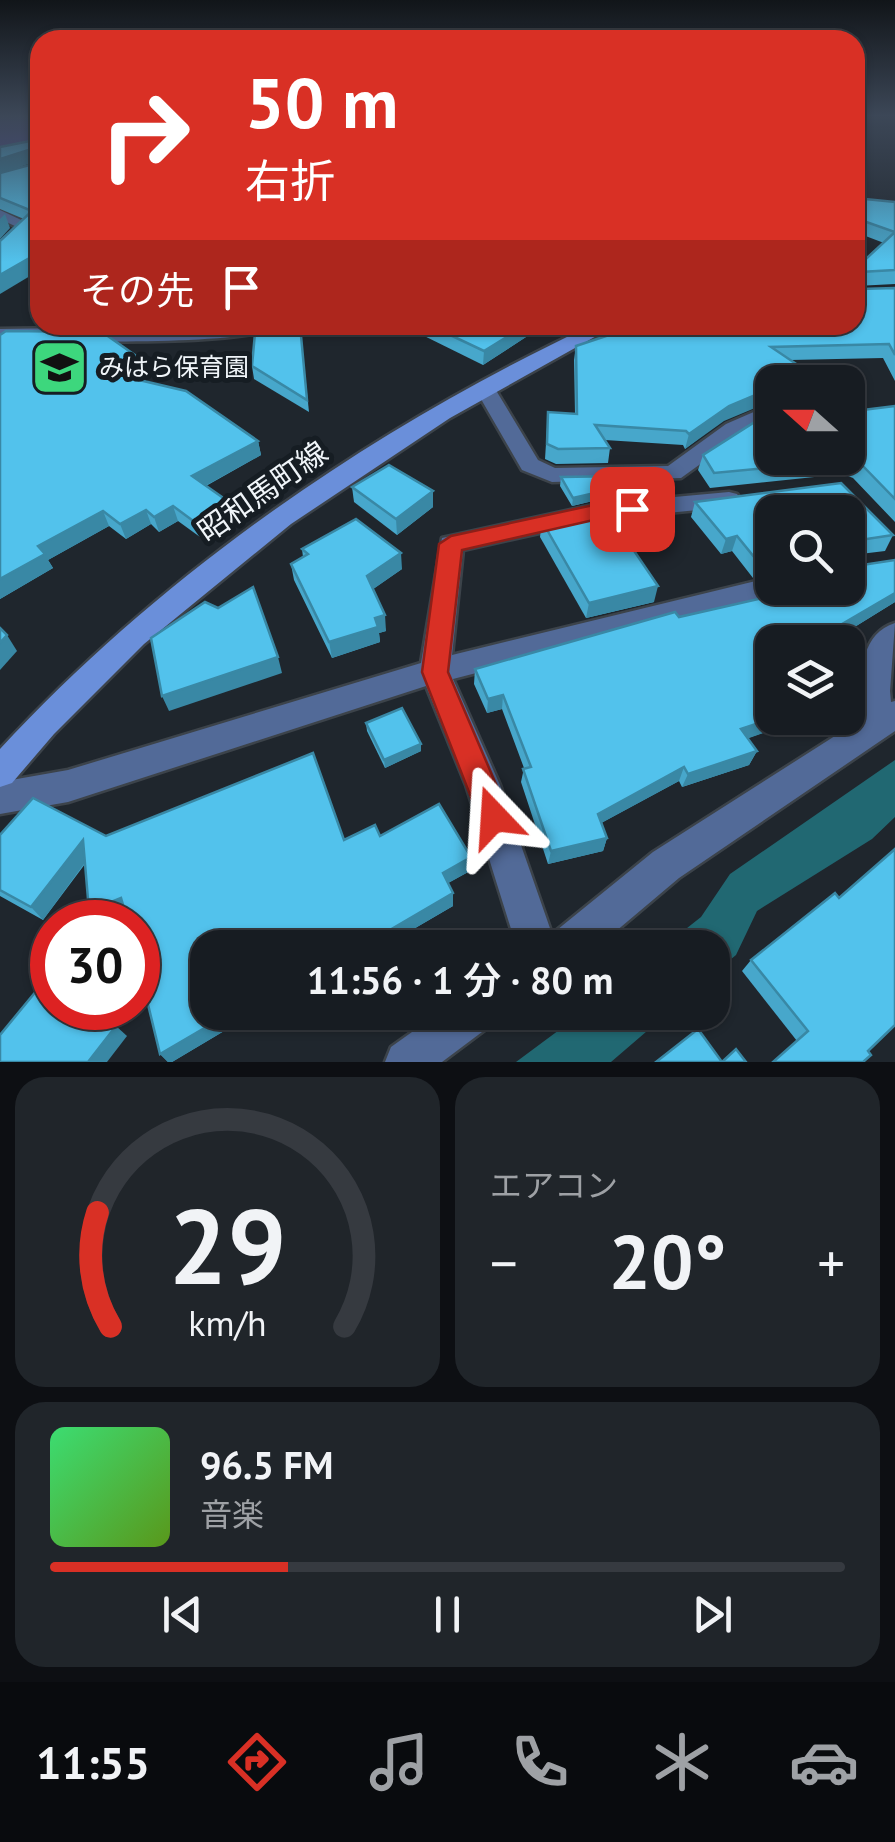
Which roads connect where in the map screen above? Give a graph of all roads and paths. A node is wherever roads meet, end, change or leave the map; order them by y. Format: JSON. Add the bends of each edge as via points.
{"nodes":[{"id":1,"x":0,"y":214,"type":"edge"},
{"id":2,"x":0,"y":252,"type":"edge"},
{"id":3,"x":30,"y":334,"type":"edge"},
{"id":4,"x":0,"y":335,"type":"edge"},
{"id":5,"x":587,"y":335,"type":"edge"},
{"id":6,"x":484,"y":387,"type":"junction"},
{"id":7,"x":755,"y":418,"type":"edge"},
{"id":8,"x":753,"y":497,"type":"edge"},
{"id":9,"x":755,"y":591,"type":"edge"},
{"id":10,"x":895,"y":634,"type":"edge"},
{"id":11,"x":435,"y":672,"type":"junction"},
{"id":12,"x":886,"y":722,"type":"edge"},
{"id":13,"x":0,"y":772,"type":"edge"},
{"id":14,"x":0,"y":798,"type":"edge"},
{"id":15,"x":531,"y":930,"type":"edge"},
{"id":16,"x":588,"y":930,"type":"edge"},
{"id":17,"x":451,"y":1030,"type":"edge"},
{"id":18,"x":406,"y":1062,"type":"edge"}],
"edges":[{"from":1,"to":2,"type":"street","via":[[27,226]]},
{"from":3,"to":4,"type":"street"},
{"from":5,"to":6,"type":"main road","name":"昭和馬町線"},
{"from":6,"to":7,"type":"street","via":[[530,466],[552,475],[674,473]]},
{"from":6,"to":13,"type":"main road","name":"昭和馬町線","via":[[341,477],[186,588],[96,668]]},
{"from":8,"to":11,"type":"street","via":[[598,512],[451,544]]},
{"from":9,"to":11,"type":"street"},
{"from":10,"to":12,"type":"street","via":[[877,662]]},
{"from":11,"to":14,"type":"street","via":[[68,786]]},
{"from":11,"to":15,"type":"street","via":[[483,784]]},
{"from":12,"to":16,"type":"street","via":[[666,865]]},
{"from":17,"to":18,"type":"street"}]}
